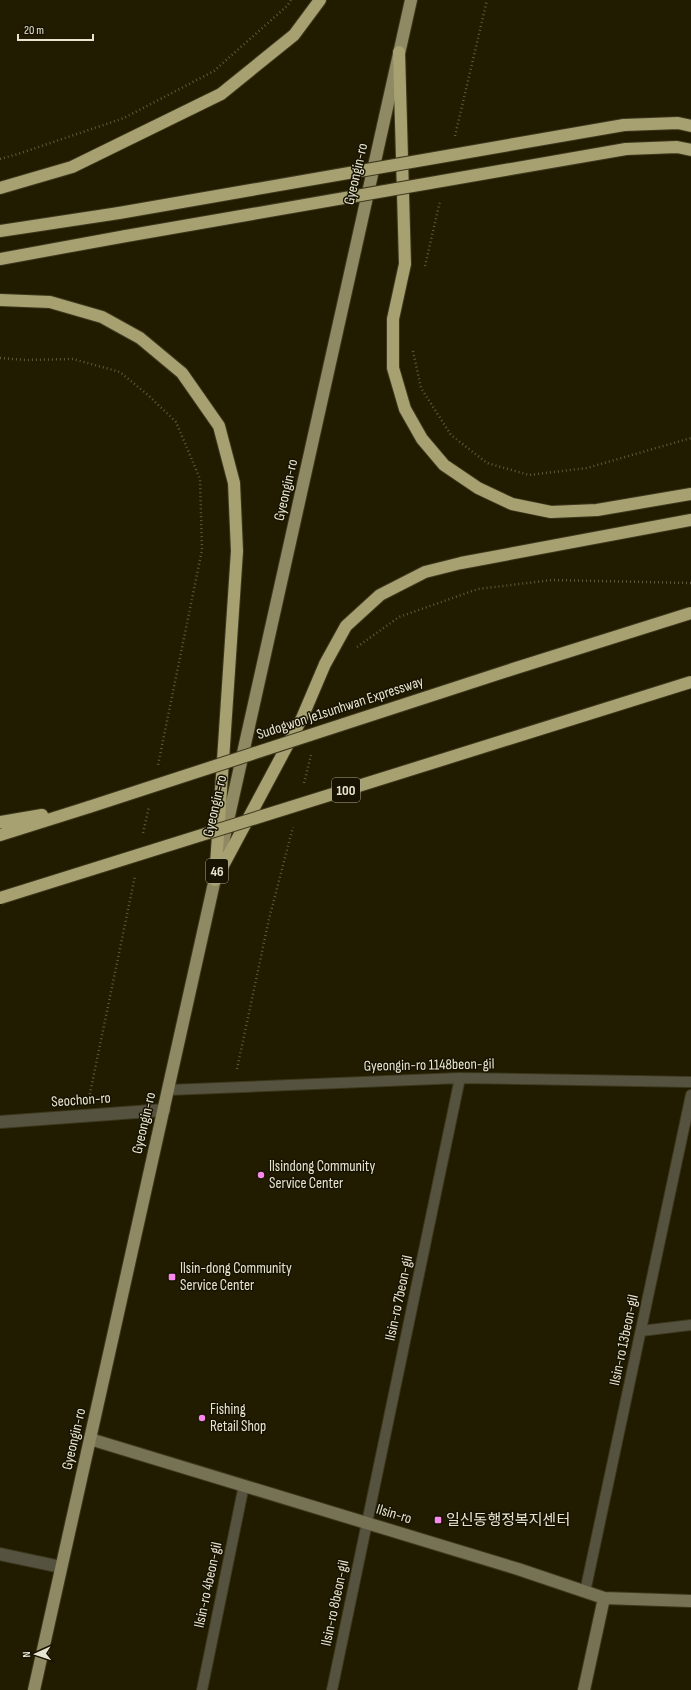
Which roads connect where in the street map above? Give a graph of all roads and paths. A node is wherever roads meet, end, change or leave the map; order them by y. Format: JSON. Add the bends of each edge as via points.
{"nodes":[{"id":1,"x":291,"y":0,"type":"edge"},
{"id":2,"x":320,"y":0,"type":"edge"},
{"id":3,"x":411,"y":0,"type":"edge"},
{"id":4,"x":487,"y":0,"type":"edge"},
{"id":5,"x":399,"y":52,"type":"junction"},
{"id":6,"x":691,"y":126,"type":"edge"},
{"id":7,"x":454,"y":139,"type":"dead end"},
{"id":8,"x":691,"y":150,"type":"edge"},
{"id":9,"x":0,"y":159,"type":"edge"},
{"id":10,"x":0,"y":188,"type":"edge"},
{"id":11,"x":441,"y":198,"type":"dead end"},
{"id":12,"x":0,"y":231,"type":"edge"},
{"id":13,"x":0,"y":259,"type":"edge"},
{"id":14,"x":424,"y":272,"type":"dead end"},
{"id":15,"x":0,"y":300,"type":"edge"},
{"id":16,"x":412,"y":343,"type":"dead end"},
{"id":17,"x":0,"y":358,"type":"edge"},
{"id":18,"x":691,"y":438,"type":"edge"},
{"id":19,"x":691,"y":494,"type":"edge"},
{"id":20,"x":691,"y":520,"type":"edge"},
{"id":21,"x":691,"y":583,"type":"edge"},
{"id":22,"x":691,"y":613,"type":"edge"},
{"id":23,"x":356,"y":648,"type":"dead end"},
{"id":24,"x":691,"y":682,"type":"edge"},
{"id":25,"x":312,"y":752,"type":"dead end"},
{"id":26,"x":157,"y":767,"type":"dead end"},
{"id":27,"x":302,"y":790,"type":"dead end"},
{"id":28,"x":149,"y":806,"type":"dead end"},
{"id":29,"x":89,"y":807,"type":"junction"},
{"id":30,"x":294,"y":820,"type":"dead end"},
{"id":31,"x":0,"y":822,"type":"edge"},
{"id":32,"x":0,"y":835,"type":"edge"},
{"id":33,"x":143,"y":837,"type":"dead end"},
{"id":34,"x":135,"y":876,"type":"dead end"},
{"id":35,"x":215,"y":880,"type":"junction"},
{"id":36,"x":0,"y":898,"type":"edge"},
{"id":37,"x":460,"y":1078,"type":"junction"},
{"id":38,"x":691,"y":1082,"type":"edge"},
{"id":39,"x":233,"y":1087,"type":"junction"},
{"id":40,"x":168,"y":1090,"type":"junction"},
{"id":41,"x":691,"y":1095,"type":"edge"},
{"id":42,"x":164,"y":1110,"type":"junction"},
{"id":43,"x":85,"y":1116,"type":"junction"},
{"id":44,"x":0,"y":1122,"type":"edge"},
{"id":45,"x":691,"y":1325,"type":"edge"},
{"id":46,"x":641,"y":1331,"type":"junction"},
{"id":47,"x":90,"y":1439,"type":"junction"},
{"id":48,"x":244,"y":1485,"type":"junction"},
{"id":49,"x":368,"y":1523,"type":"junction"},
{"id":50,"x":0,"y":1554,"type":"edge"},
{"id":51,"x":61,"y":1567,"type":"junction"},
{"id":52,"x":585,"y":1592,"type":"junction"},
{"id":53,"x":604,"y":1598,"type":"junction"},
{"id":54,"x":691,"y":1602,"type":"edge"},
{"id":55,"x":34,"y":1690,"type":"edge"},
{"id":56,"x":202,"y":1690,"type":"edge"},
{"id":57,"x":332,"y":1690,"type":"edge"},
{"id":58,"x":584,"y":1690,"type":"edge"}],
"edges":[{"from":1,"to":9,"type":"path","via":[[214,71],[124,118]]},
{"from":2,"to":10,"type":"highway","via":[[294,35],[221,94],[72,167]]},
{"from":3,"to":5,"type":"main road","name":"Gyeongin-ro","number":"46"},
{"from":4,"to":7,"type":"path"},
{"from":5,"to":19,"type":"highway","via":[[405,264],[393,319],[393,368],[405,409],[422,439],[444,465],[478,488],[512,504],[551,512],[597,510]]},
{"from":5,"to":35,"type":"main road","name":"Gyeongin-ro","number":"46"},
{"from":6,"to":12,"type":"highway","bridge":true,"via":[[678,123],[624,125],[119,213]]},
{"from":8,"to":13,"type":"highway","bridge":true,"via":[[677,147],[626,149]]},
{"from":11,"to":14,"type":"path"},
{"from":15,"to":35,"type":"highway","via":[[50,302],[102,317],[140,338],[182,373],[219,426],[234,483],[237,551]]},
{"from":16,"to":18,"type":"path","via":[[421,388],[451,435],[487,463],[529,475],[580,469]]},
{"from":17,"to":26,"type":"path","via":[[74,359],[120,372],[176,422],[200,479],[202,550]]},
{"from":20,"to":35,"type":"highway","via":[[461,563],[425,572],[380,594],[346,626],[325,664],[302,718]]},
{"from":21,"to":23,"type":"path","via":[[552,580],[478,589],[399,617]]},
{"from":22,"to":29,"type":"highway","name":"Sudogwon Je1sunhwan Expressway","bridge":true},
{"from":24,"to":36,"type":"highway","number":"100","bridge":true},
{"from":25,"to":27,"type":"path"},
{"from":28,"to":33,"type":"path"},
{"from":29,"to":31,"type":"highway"},
{"from":29,"to":32,"type":"highway","name":"Sudogwon Je1sunhwan Expressway"},
{"from":30,"to":39,"type":"path","via":[[269,919]]},
{"from":34,"to":43,"type":"path"},
{"from":35,"to":40,"type":"main road","name":"Gyeongin-ro","number":"46"},
{"from":37,"to":38,"type":"lane","name":"Gyeongin-ro 1148beon-gil"},
{"from":37,"to":39,"type":"lane","name":"Gyeongin-ro 1148beon-gil"},
{"from":37,"to":49,"type":"lane","name":"Ilsin-ro 7beon-gil"},
{"from":39,"to":40,"type":"lane","name":"Gyeongin-ro 1148beon-gil"},
{"from":40,"to":42,"type":"main road","name":"Gyeongin-ro","number":"46"},
{"from":41,"to":46,"type":"lane","name":"Ilsin-ro 13beon-gil"},
{"from":42,"to":43,"type":"street","name":"Seochon-ro"},
{"from":42,"to":47,"type":"main road","name":"Gyeongin-ro","number":"46"},
{"from":43,"to":44,"type":"street","name":"Seochon-ro"},
{"from":45,"to":46,"type":"lane"},
{"from":46,"to":52,"type":"lane","name":"Ilsin-ro 13beon-gil"},
{"from":47,"to":48,"type":"street","name":"Ilsin-ro"},
{"from":47,"to":51,"type":"main road","name":"Gyeongin-ro","number":"46"},
{"from":48,"to":49,"type":"street","name":"Ilsin-ro"},
{"from":48,"to":56,"type":"lane","name":"Ilsin-ro 4beon-gil"},
{"from":49,"to":52,"type":"street","name":"Ilsin-ro"},
{"from":49,"to":57,"type":"lane","name":"Ilsin-ro 8beon-gil"},
{"from":50,"to":51,"type":"street"},
{"from":51,"to":55,"type":"main road","name":"Gyeongin-ro","number":"46"},
{"from":52,"to":53,"type":"street","name":"Ilsin-ro"},
{"from":53,"to":54,"type":"street","name":"Ilsin-ro"},
{"from":53,"to":58,"type":"street"}]}
